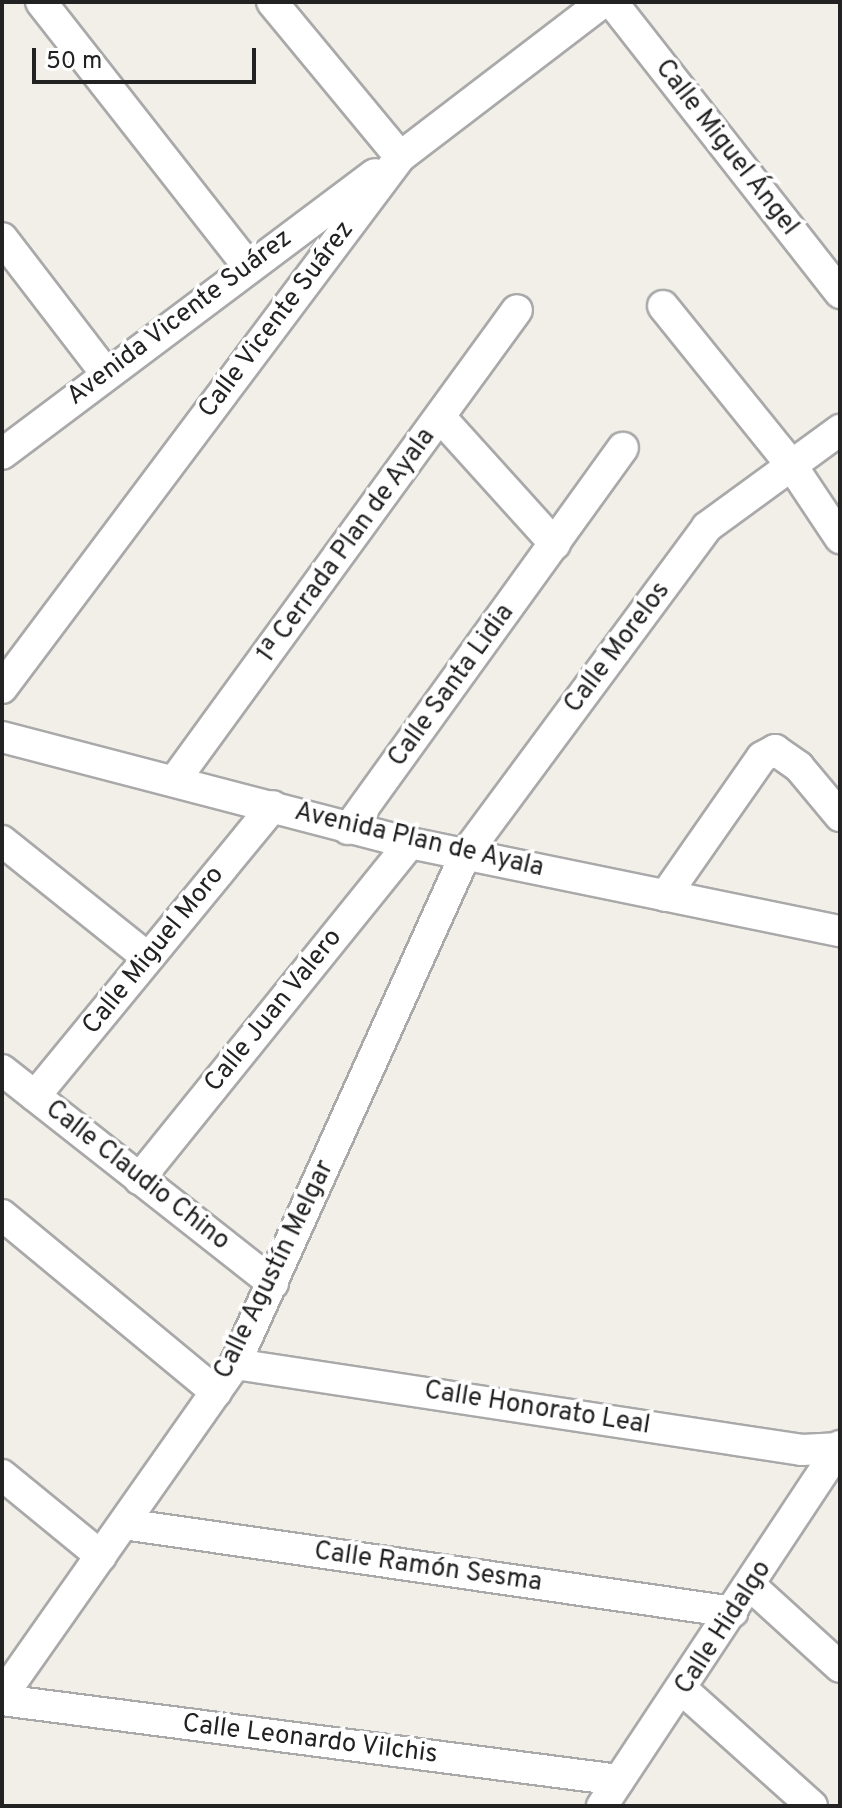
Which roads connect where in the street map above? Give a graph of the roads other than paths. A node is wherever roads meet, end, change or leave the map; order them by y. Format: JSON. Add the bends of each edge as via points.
{"nodes":[{"id":1,"x":41,"y":2,"type":"edge"},
{"id":2,"x":272,"y":2,"type":"edge"},
{"id":3,"x":603,"y":2,"type":"edge"},
{"id":4,"x":612,"y":2,"type":"edge"},
{"id":5,"x":400,"y":157,"type":"junction"},
{"id":6,"x":2,"y":238,"type":"edge"},
{"id":7,"x":248,"y":266,"type":"junction"},
{"id":8,"x":840,"y":293,"type":"edge"},
{"id":9,"x":663,"y":306,"type":"dead end"},
{"id":10,"x":517,"y":310,"type":"dead end"},
{"id":11,"x":105,"y":372,"type":"junction"},
{"id":12,"x":441,"y":418,"type":"junction"},
{"id":13,"x":840,"y":430,"type":"edge"},
{"id":14,"x":623,"y":448,"type":"dead end"},
{"id":15,"x":2,"y":454,"type":"edge"},
{"id":16,"x":792,"y":466,"type":"junction"},
{"id":17,"x":840,"y":538,"type":"edge"},
{"id":18,"x":555,"y":544,"type":"junction"},
{"id":19,"x":2,"y":688,"type":"edge"},
{"id":20,"x":2,"y":737,"type":"edge"},
{"id":21,"x":175,"y":780,"type":"junction"},
{"id":22,"x":273,"y":806,"type":"junction"},
{"id":23,"x":840,"y":816,"type":"edge"},
{"id":24,"x":348,"y":829,"type":"junction"},
{"id":25,"x":2,"y":841,"type":"edge"},
{"id":26,"x":410,"y":843,"type":"junction"},
{"id":27,"x":466,"y":853,"type":"junction"},
{"id":28,"x":665,"y":896,"type":"junction"},
{"id":29,"x":840,"y":931,"type":"edge"},
{"id":30,"x":148,"y":958,"type":"junction"},
{"id":31,"x":2,"y":1070,"type":"edge"},
{"id":32,"x":35,"y":1096,"type":"junction"},
{"id":33,"x":139,"y":1179,"type":"junction"},
{"id":34,"x":2,"y":1215,"type":"edge"},
{"id":35,"x":273,"y":1283,"type":"junction"},
{"id":36,"x":235,"y":1364,"type":"junction"},
{"id":37,"x":216,"y":1392,"type":"junction"},
{"id":38,"x":840,"y":1447,"type":"edge"},
{"id":39,"x":2,"y":1475,"type":"edge"},
{"id":40,"x":124,"y":1524,"type":"junction"},
{"id":41,"x":101,"y":1556,"type":"junction"},
{"id":42,"x":751,"y":1586,"type":"junction"},
{"id":43,"x":733,"y":1612,"type":"junction"},
{"id":44,"x":840,"y":1667,"type":"edge"},
{"id":45,"x":684,"y":1691,"type":"junction"},
{"id":46,"x":2,"y":1698,"type":"edge"},
{"id":47,"x":619,"y":1780,"type":"junction"},
{"id":48,"x":602,"y":1806,"type":"edge"},
{"id":49,"x":812,"y":1806,"type":"edge"}],
"edges":[{"from":1,"to":7,"type":"street"},
{"from":2,"to":5,"type":"street"},
{"from":3,"to":5,"type":"street","name":"Calle Vicente Suárez"},
{"from":4,"to":8,"type":"street","name":"Calle Miguel Ángel"},
{"from":5,"to":7,"type":"street","name":"Avenida Vicente Suárez"},
{"from":5,"to":19,"type":"street","name":"Calle Vicente Suárez"},
{"from":6,"to":11,"type":"street"},
{"from":7,"to":11,"type":"street","name":"Avenida Vicente Suárez"},
{"from":9,"to":16,"type":"street"},
{"from":10,"to":12,"type":"street","name":"1ª Cerrada Plan de Ayala"},
{"from":11,"to":15,"type":"street","name":"Avenida Vicente Suárez"},
{"from":12,"to":18,"type":"street"},
{"from":12,"to":21,"type":"street","name":"1ª Cerrada Plan de Ayala"},
{"from":13,"to":16,"type":"street","name":"Calle Morelos"},
{"from":14,"to":18,"type":"street","name":"Calle Santa Lidia"},
{"from":16,"to":17,"type":"street"},
{"from":16,"to":27,"type":"street","name":"Calle Morelos","via":[[707,527]]},
{"from":18,"to":24,"type":"street","name":"Calle Santa Lidia"},
{"from":20,"to":21,"type":"street","name":"Avenida Plan de Ayala"},
{"from":21,"to":22,"type":"street","name":"Avenida Plan de Ayala"},
{"from":22,"to":24,"type":"street","name":"Avenida Plan de Ayala"},
{"from":22,"to":30,"type":"street","name":"Calle Miguel Moro"},
{"from":23,"to":28,"type":"street","via":[[799,767],[775,750],[762,757]]},
{"from":24,"to":26,"type":"street","name":"Avenida Plan de Ayala"},
{"from":25,"to":30,"type":"street"},
{"from":26,"to":27,"type":"street","name":"Avenida Plan de Ayala"},
{"from":26,"to":33,"type":"street","name":"Calle Juan Valero"},
{"from":27,"to":28,"type":"street","name":"Avenida Plan de Ayala"},
{"from":27,"to":35,"type":"street","name":"Calle Agustín Melgar"},
{"from":28,"to":29,"type":"street","name":"Avenida Plan de Ayala"},
{"from":30,"to":32,"type":"street","name":"Calle Miguel Moro"},
{"from":31,"to":32,"type":"street","name":"Calle Claudio Chino"},
{"from":32,"to":33,"type":"street","name":"Calle Claudio Chino"},
{"from":33,"to":35,"type":"street","name":"Calle Claudio Chino"},
{"from":34,"to":37,"type":"street"},
{"from":35,"to":36,"type":"street","name":"Calle Agustín Melgar"},
{"from":36,"to":37,"type":"street","name":"Calle Agustín Melgar"},
{"from":36,"to":38,"type":"street","name":"Calle Honorato Leal","via":[[802,1450]]},
{"from":37,"to":40,"type":"street","name":"Calle Agustín Melgar"},
{"from":38,"to":42,"type":"street","name":"Calle Hidalgo"},
{"from":39,"to":41,"type":"street"},
{"from":40,"to":41,"type":"street","name":"Calle Agustín Melgar"},
{"from":40,"to":43,"type":"street","name":"Calle Ramón Sesma"},
{"from":41,"to":46,"type":"street","name":"Calle Agustín Melgar"},
{"from":42,"to":43,"type":"street","name":"Calle Hidalgo"},
{"from":42,"to":44,"type":"street"},
{"from":43,"to":45,"type":"street","name":"Calle Hidalgo"},
{"from":45,"to":47,"type":"street","name":"Calle Hidalgo"},
{"from":45,"to":49,"type":"street"},
{"from":46,"to":47,"type":"street","name":"Calle Leonardo Vilchis"},
{"from":47,"to":48,"type":"street","name":"Calle Hidalgo"}]}
